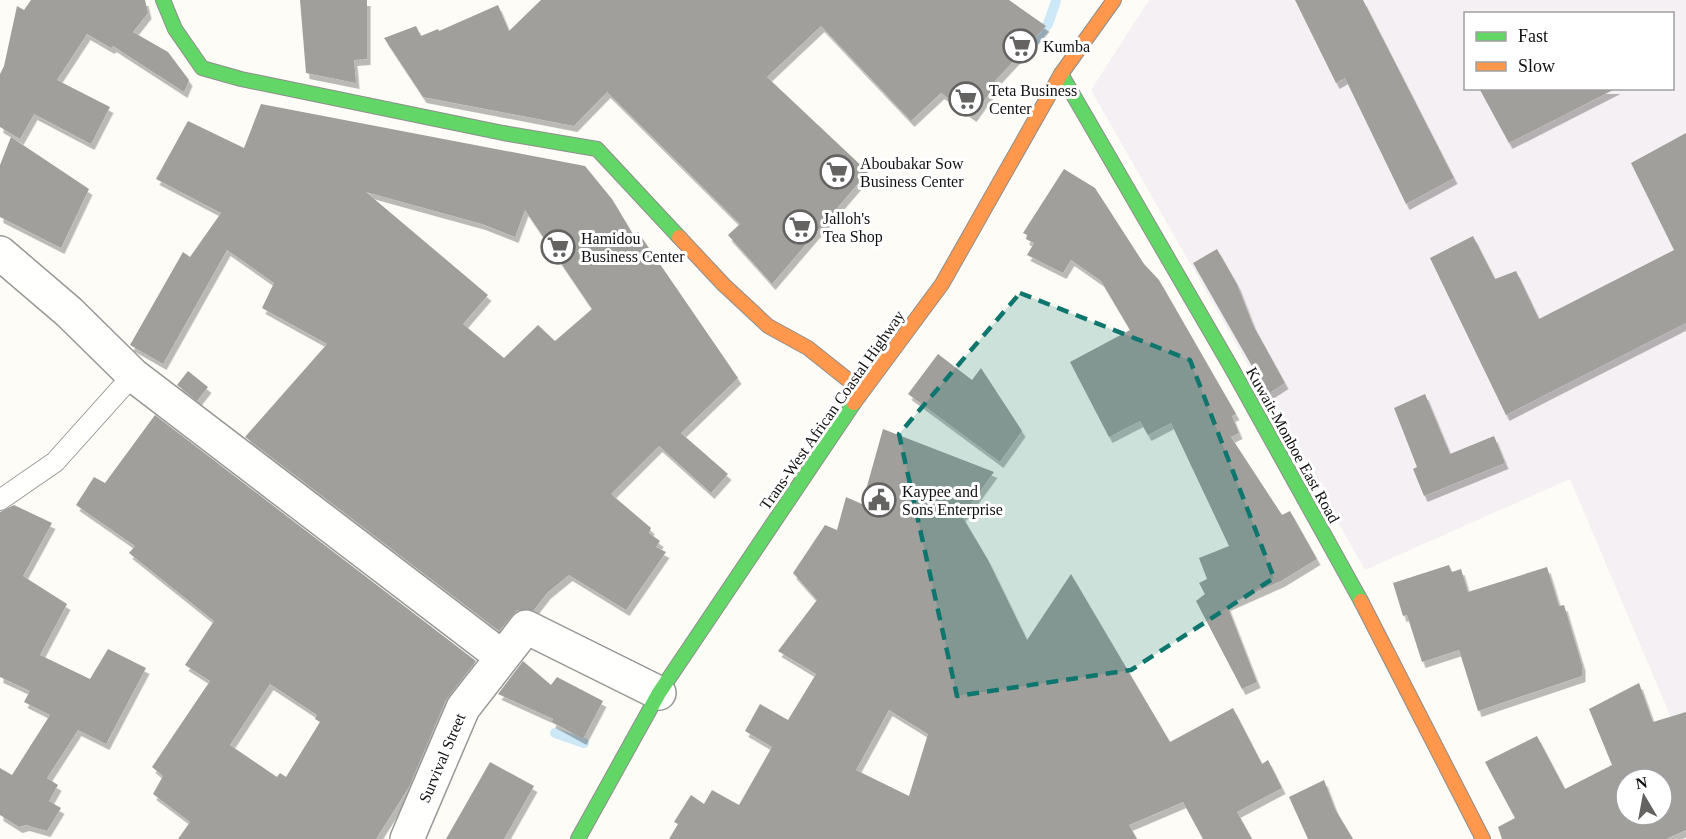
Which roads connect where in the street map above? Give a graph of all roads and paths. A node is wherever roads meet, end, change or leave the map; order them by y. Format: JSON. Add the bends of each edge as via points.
{"nodes":[{"id":1,"x":163,"y":0,"type":"edge"},
{"id":2,"x":1114,"y":0,"type":"edge"},
{"id":3,"x":1061,"y":74,"type":"junction"},
{"id":4,"x":0,"y":253,"type":"edge"},
{"id":5,"x":133,"y":375,"type":"junction"},
{"id":6,"x":862,"y":391,"type":"junction"},
{"id":7,"x":0,"y":500,"type":"edge"},
{"id":8,"x":502,"y":657,"type":"junction"},
{"id":9,"x":659,"y":693,"type":"junction"},
{"id":10,"x":407,"y":839,"type":"edge"},
{"id":11,"x":578,"y":839,"type":"edge"},
{"id":12,"x":1483,"y":839,"type":"edge"}],
"edges":[{"from":1,"to":6,"type":"main road","via":[[175,29],[201,68],[503,133],[597,149],[724,285],[768,326],[808,348]]},
{"from":2,"to":3,"type":"main road","name":"Trans-West African Coastal Highway"},
{"from":3,"to":6,"type":"main road","name":"Trans-West African Coastal Highway","via":[[942,284]]},
{"from":3,"to":12,"type":"main road","name":"Kuwait-Monboe East Road","via":[[1290,470],[1405,682]]},
{"from":4,"to":5,"type":"street","via":[[69,312]]},
{"from":5,"to":7,"type":"lane","via":[[55,462]]},
{"from":5,"to":8,"type":"street"},
{"from":6,"to":9,"type":"main road","name":"Trans-West African Coastal Highway"},
{"from":8,"to":9,"type":"street","name":"Survival Street","via":[[526,627]]},
{"from":8,"to":10,"type":"street","name":"Survival Street","via":[[464,708]]},
{"from":9,"to":11,"type":"main road","name":"Trans-West African Coastal Highway"}]}
